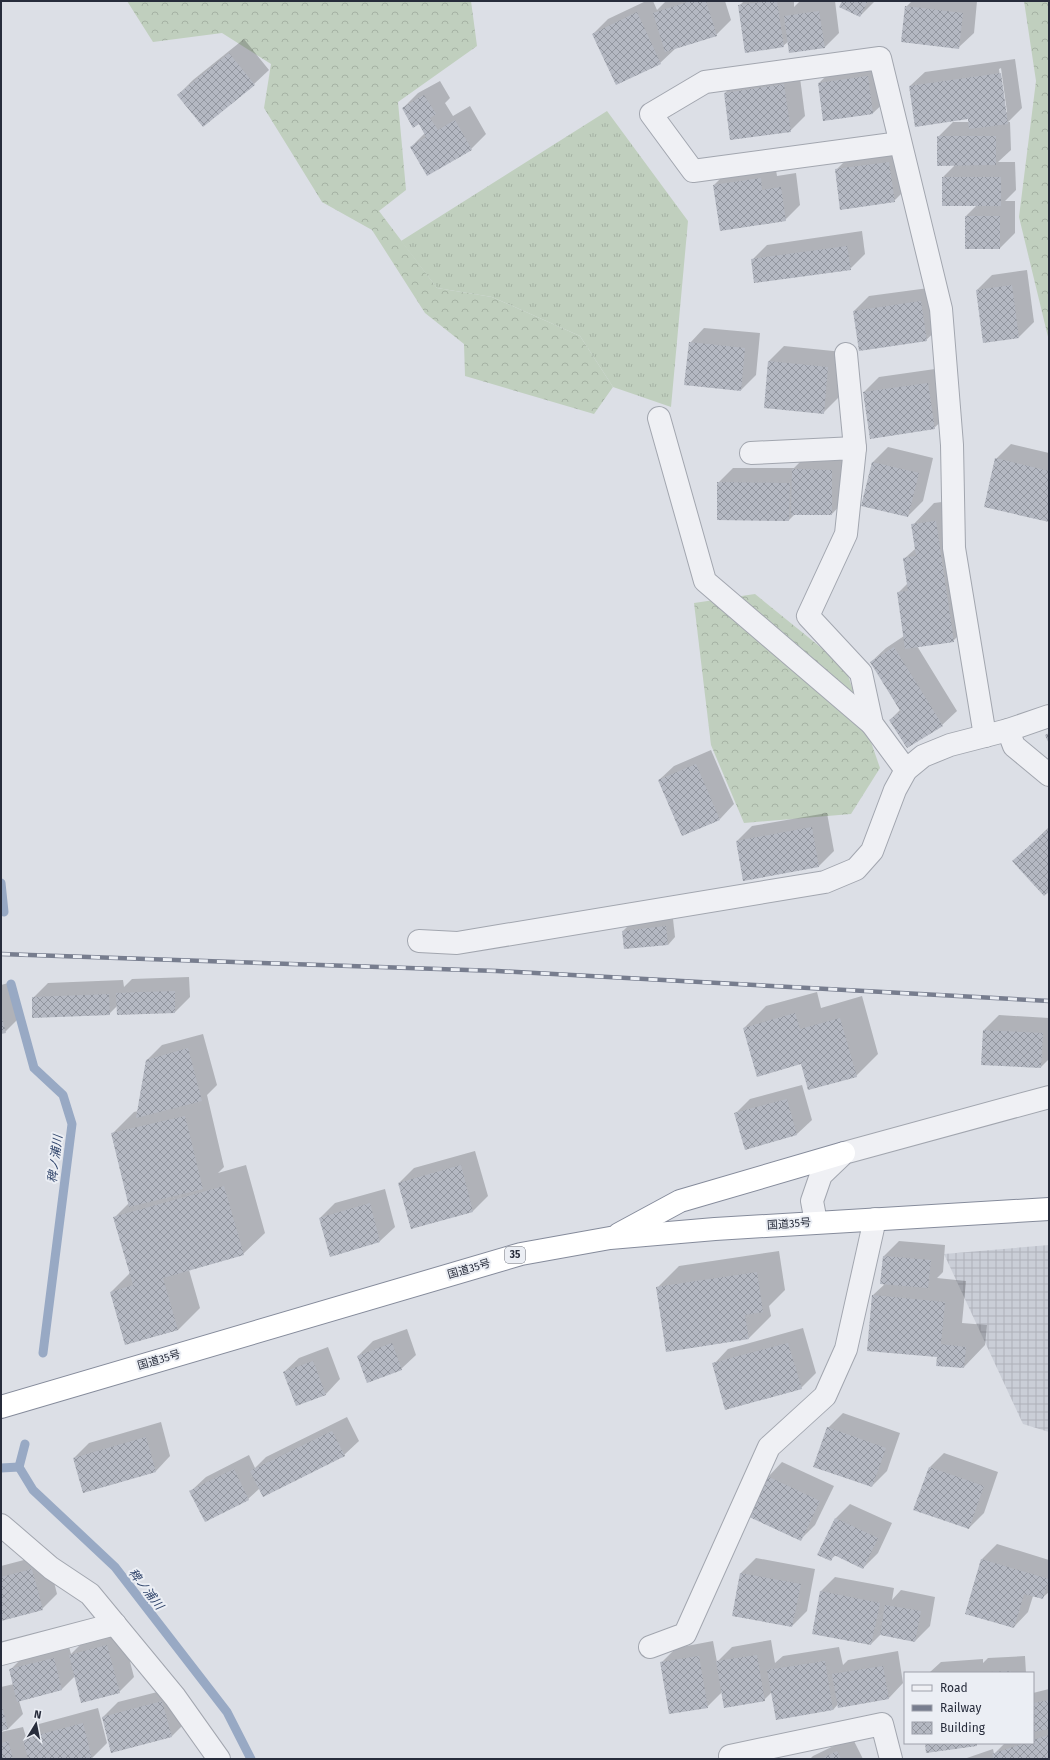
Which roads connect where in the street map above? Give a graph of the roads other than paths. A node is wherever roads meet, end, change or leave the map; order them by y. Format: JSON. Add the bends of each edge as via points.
{"nodes":[{"id":1,"x":900,"y":143,"type":"junction"},
{"id":2,"x":846,"y":354,"type":"dead end"},
{"id":3,"x":659,"y":418,"type":"dead end"},
{"id":4,"x":855,"y":448,"type":"junction"},
{"id":5,"x":752,"y":453,"type":"dead end"},
{"id":6,"x":1049,"y":716,"type":"edge"},
{"id":7,"x":872,"y":724,"type":"junction"},
{"id":8,"x":1008,"y":730,"type":"junction"},
{"id":9,"x":985,"y":736,"type":"junction"},
{"id":10,"x":906,"y":770,"type":"junction"},
{"id":11,"x":1049,"y":775,"type":"edge"},
{"id":12,"x":419,"y":941,"type":"dead end"},
{"id":13,"x":1049,"y":1097,"type":"edge"},
{"id":14,"x":844,"y":1153,"type":"junction"},
{"id":15,"x":1049,"y":1210,"type":"edge"},
{"id":16,"x":875,"y":1219,"type":"junction"},
{"id":17,"x":816,"y":1222,"type":"junction"},
{"id":18,"x":610,"y":1238,"type":"junction"},
{"id":19,"x":1,"y":1407,"type":"edge"},
{"id":20,"x":1,"y":1525,"type":"edge"},
{"id":21,"x":115,"y":1624,"type":"junction"},
{"id":22,"x":650,"y":1647,"type":"dead end"},
{"id":23,"x":1,"y":1654,"type":"edge"},
{"id":24,"x":730,"y":1756,"type":"dead end"},
{"id":25,"x":219,"y":1759,"type":"edge"},
{"id":26,"x":891,"y":1759,"type":"edge"}],
"edges":[{"from":1,"to":1,"type":"street","via":[[880,58],[705,82],[651,114],[693,171]]},
{"from":1,"to":9,"type":"street","via":[[941,309],[952,445],[954,548]]},
{"from":2,"to":4,"type":"street"},
{"from":3,"to":7,"type":"street","via":[[705,581]]},
{"from":4,"to":5,"type":"street"},
{"from":4,"to":7,"type":"street","via":[[846,534],[808,616],[860,673]]},
{"from":6,"to":8,"type":"street"},
{"from":7,"to":10,"type":"street"},
{"from":8,"to":9,"type":"street"},
{"from":8,"to":11,"type":"street","via":[[1014,746]]},
{"from":9,"to":10,"type":"street","via":[[950,744],[923,756]]},
{"from":10,"to":12,"type":"street","via":[[895,790],[872,851],[856,869],[825,882],[457,943]]},
{"from":13,"to":14,"type":"street"},
{"from":14,"to":17,"type":"street","via":[[821,1175],[812,1201]]},
{"from":14,"to":18,"type":"highway","via":[[680,1201]]},
{"from":15,"to":16,"type":"highway","name":"国道35号","number":"35"},
{"from":16,"to":17,"type":"highway","name":"国道35号","number":"35"},
{"from":16,"to":22,"type":"street","via":[[846,1349],[825,1396],[769,1448],[685,1634]]},
{"from":17,"to":18,"type":"highway","name":"国道35号","number":"35"},
{"from":18,"to":19,"type":"highway","name":"国道35号","number":"35","via":[[521,1254]]},
{"from":20,"to":21,"type":"street","via":[[51,1568],[90,1594]]},
{"from":21,"to":23,"type":"street"},
{"from":21,"to":25,"type":"street","via":[[175,1697]]},
{"from":24,"to":26,"type":"street","via":[[882,1724]]}]}
